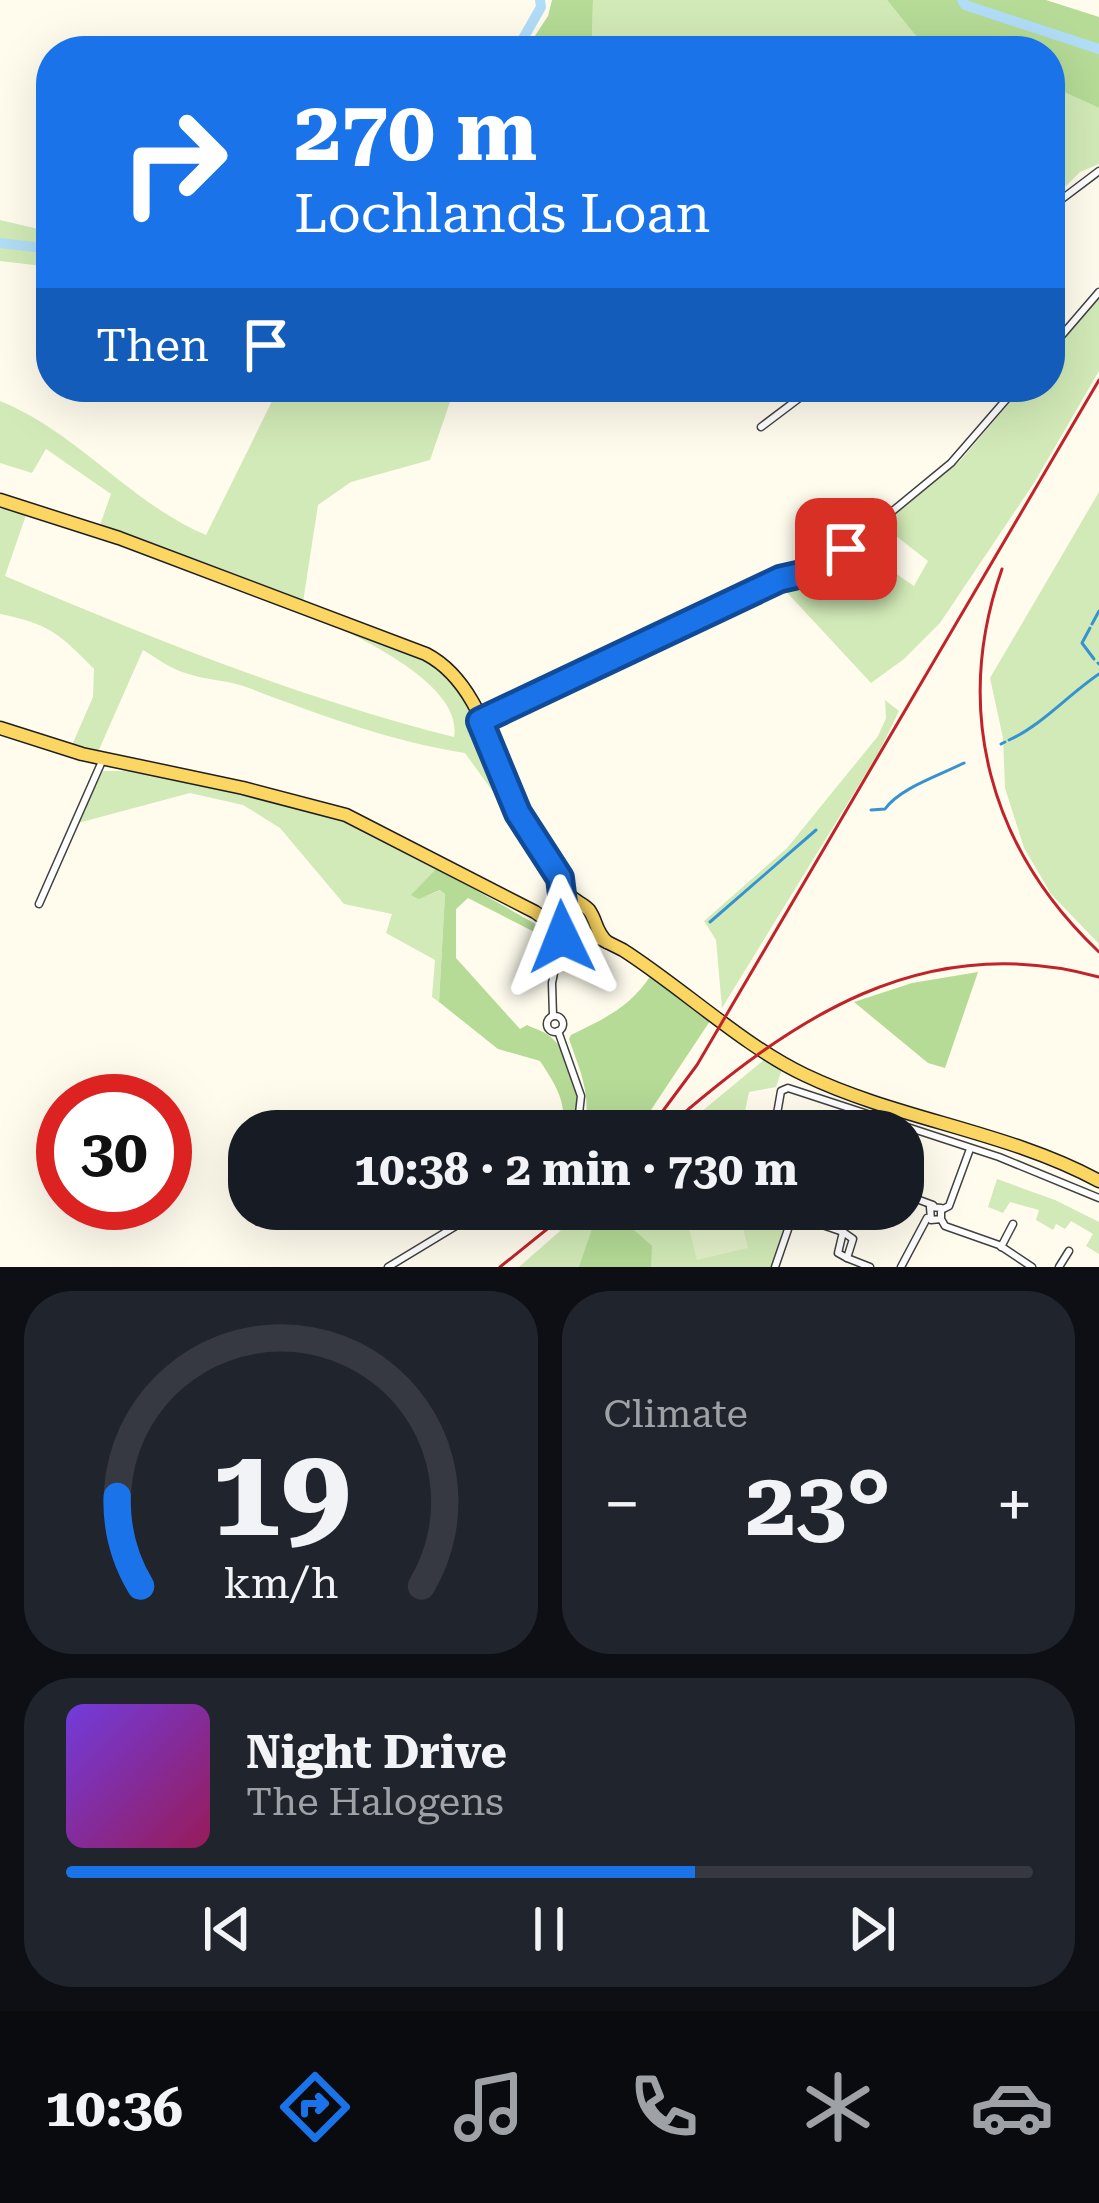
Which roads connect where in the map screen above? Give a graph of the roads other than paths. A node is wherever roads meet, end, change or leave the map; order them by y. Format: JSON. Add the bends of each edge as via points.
{"nodes":[{"id":1,"x":1099,"y":171,"type":"edge"},
{"id":2,"x":1065,"y":197,"type":"edge"},
{"id":3,"x":1099,"y":292,"type":"edge"},
{"id":4,"x":1065,"y":332,"type":"edge"},
{"id":5,"x":794,"y":402,"type":"edge"},
{"id":6,"x":1004,"y":402,"type":"edge"},
{"id":7,"x":761,"y":427,"type":"dead end"},
{"id":8,"x":0,"y":500,"type":"edge"},
{"id":9,"x":480,"y":721,"type":"junction"},
{"id":10,"x":0,"y":728,"type":"edge"},
{"id":11,"x":103,"y":759,"type":"junction"},
{"id":12,"x":560,"y":878,"type":"junction"},
{"id":13,"x":39,"y":904,"type":"dead end"},
{"id":14,"x":580,"y":904,"type":"junction"},
{"id":15,"x":529,"y":909,"type":"junction"},
{"id":16,"x":561,"y":909,"type":"junction"},
{"id":17,"x":592,"y":923,"type":"junction"},
{"id":18,"x":560,"y":931,"type":"junction"},
{"id":19,"x":580,"y":938,"type":"junction"},
{"id":20,"x":608,"y":942,"type":"junction"},
{"id":21,"x":561,"y":953,"type":"junction"},
{"id":22,"x":579,"y":1110,"type":"edge"},
{"id":23,"x":778,"y":1110,"type":"edge"},
{"id":24,"x":873,"y":1110,"type":"edge"},
{"id":25,"x":884,"y":1110,"type":"edge"},
{"id":26,"x":924,"y":1124,"type":"edge"},
{"id":27,"x":924,"y":1127,"type":"edge"},
{"id":28,"x":970,"y":1147,"type":"junction"},
{"id":29,"x":1099,"y":1181,"type":"edge"},
{"id":30,"x":1099,"y":1198,"type":"edge"},
{"id":31,"x":924,"y":1202,"type":"edge"},
{"id":32,"x":933,"y":1205,"type":"junction"},
{"id":33,"x":943,"y":1209,"type":"junction"},
{"id":34,"x":928,"y":1217,"type":"junction"},
{"id":35,"x":941,"y":1219,"type":"junction"},
{"id":36,"x":1012,"y":1224,"type":"dead end"},
{"id":37,"x":449,"y":1230,"type":"edge"},
{"id":38,"x":788,"y":1230,"type":"edge"},
{"id":39,"x":838,"y":1230,"type":"edge"},
{"id":40,"x":1001,"y":1246,"type":"junction"},
{"id":41,"x":1069,"y":1250,"type":"dead end"},
{"id":42,"x":388,"y":1267,"type":"edge"},
{"id":43,"x":776,"y":1267,"type":"edge"},
{"id":44,"x":869,"y":1267,"type":"edge"},
{"id":45,"x":901,"y":1267,"type":"edge"},
{"id":46,"x":1032,"y":1267,"type":"edge"},
{"id":47,"x":1059,"y":1267,"type":"edge"}],
"edges":[{"from":1,"to":2,"type":"street"},
{"from":3,"to":4,"type":"street"},
{"from":5,"to":7,"type":"street"},
{"from":6,"to":9,"type":"street","via":[[951,463],[820,570],[780,579]]},
{"from":8,"to":9,"type":"main road","via":[[426,655],[459,679]]},
{"from":9,"to":12,"type":"main road","via":[[518,813]]},
{"from":10,"to":11,"type":"main road"},
{"from":11,"to":13,"type":"street"},
{"from":11,"to":15,"type":"main road","via":[[346,815]]},
{"from":12,"to":14,"type":"main road"},
{"from":12,"to":16,"type":"main road"},
{"from":14,"to":16,"type":"main road"},
{"from":14,"to":17,"type":"main road"},
{"from":15,"to":16,"type":"main road"},
{"from":15,"to":18,"type":"main road"},
{"from":16,"to":18,"type":"main road"},
{"from":17,"to":19,"type":"main road"},
{"from":17,"to":20,"type":"main road"},
{"from":18,"to":19,"type":"main road"},
{"from":18,"to":21,"type":"street"},
{"from":19,"to":20,"type":"main road"},
{"from":19,"to":21,"type":"street"},
{"from":20,"to":25,"type":"main road","via":[[789,1067]]},
{"from":21,"to":22,"type":"street","via":[[548,1027],[558,1031]]},
{"from":23,"to":24,"type":"street","via":[[783,1087]]},
{"from":26,"to":29,"type":"main road","via":[[1046,1157]]},
{"from":27,"to":28,"type":"street"},
{"from":28,"to":30,"type":"street"},
{"from":28,"to":33,"type":"street"},
{"from":31,"to":32,"type":"street"},
{"from":32,"to":33,"type":"street"},
{"from":32,"to":34,"type":"street"},
{"from":33,"to":35,"type":"street"},
{"from":34,"to":35,"type":"street"},
{"from":34,"to":45,"type":"street"},
{"from":35,"to":40,"type":"street"},
{"from":36,"to":40,"type":"street"},
{"from":37,"to":42,"type":"street"},
{"from":38,"to":43,"type":"street"},
{"from":39,"to":44,"type":"street","via":[[854,1238],[848,1258]]},
{"from":40,"to":46,"type":"street"},
{"from":41,"to":47,"type":"street"}]}
